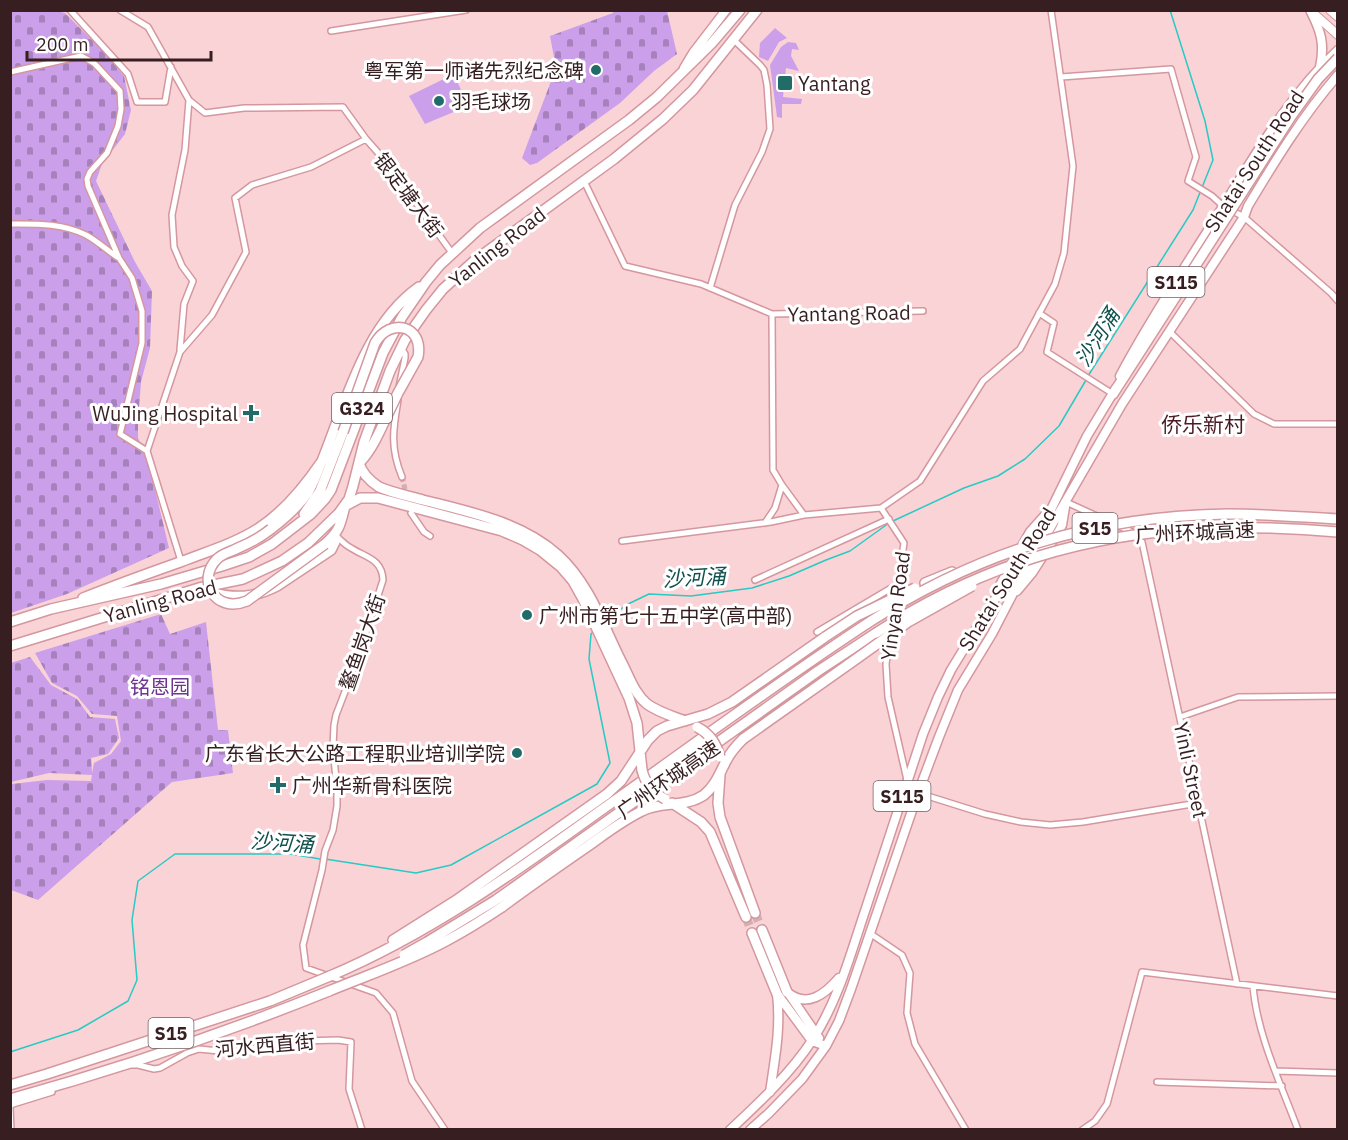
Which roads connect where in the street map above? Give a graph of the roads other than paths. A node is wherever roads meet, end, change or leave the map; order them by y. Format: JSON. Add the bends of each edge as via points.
{"nodes":[{"id":1,"x":70,"y":10,"type":"edge"},
{"id":2,"x":466,"y":10,"type":"edge"},
{"id":3,"x":726,"y":10,"type":"edge"},
{"id":4,"x":740,"y":10,"type":"edge"},
{"id":5,"x":757,"y":10,"type":"edge"},
{"id":6,"x":1051,"y":10,"type":"edge"},
{"id":7,"x":1310,"y":10,"type":"edge"},
{"id":8,"x":1330,"y":10,"type":"edge"},
{"id":9,"x":122,"y":11,"type":"edge"},
{"id":10,"x":1338,"y":17,"type":"edge"},
{"id":11,"x":331,"y":31,"type":"dead end"},
{"id":12,"x":1338,"y":35,"type":"edge"},
{"id":13,"x":733,"y":39,"type":"junction"},
{"id":14,"x":1338,"y":50,"type":"edge"},
{"id":15,"x":1338,"y":58,"type":"edge"},
{"id":16,"x":171,"y":67,"type":"junction"},
{"id":17,"x":1320,"y":68,"type":"junction"},
{"id":18,"x":10,"y":72,"type":"edge"},
{"id":19,"x":682,"y":72,"type":"junction"},
{"id":20,"x":1338,"y":75,"type":"edge"},
{"id":21,"x":1061,"y":77,"type":"junction"},
{"id":22,"x":189,"y":100,"type":"junction"},
{"id":23,"x":366,"y":139,"type":"junction"},
{"id":24,"x":584,"y":181,"type":"junction"},
{"id":25,"x":1223,"y":206,"type":"junction"},
{"id":26,"x":1244,"y":217,"type":"junction"},
{"id":27,"x":10,"y":224,"type":"edge"},
{"id":28,"x":452,"y":253,"type":"junction"},
{"id":29,"x":119,"y":258,"type":"junction"},
{"id":30,"x":426,"y":282,"type":"junction"},
{"id":31,"x":710,"y":288,"type":"junction"},
{"id":32,"x":1338,"y":301,"type":"edge"},
{"id":33,"x":924,"y":311,"type":"dead end"},
{"id":34,"x":1039,"y":313,"type":"junction"},
{"id":35,"x":772,"y":314,"type":"junction"},
{"id":36,"x":1172,"y":334,"type":"dead end"},
{"id":37,"x":401,"y":348,"type":"junction"},
{"id":38,"x":180,"y":352,"type":"junction"},
{"id":39,"x":1113,"y":394,"type":"junction"},
{"id":40,"x":1338,"y":424,"type":"edge"},
{"id":41,"x":147,"y":451,"type":"junction"},
{"id":42,"x":322,"y":461,"type":"junction"},
{"id":43,"x":359,"y":463,"type":"junction"},
{"id":44,"x":402,"y":477,"type":"tunnel mouth"},
{"id":45,"x":782,"y":485,"type":"junction"},
{"id":46,"x":1066,"y":502,"type":"junction"},
{"id":47,"x":345,"y":506,"type":"junction"},
{"id":48,"x":881,"y":508,"type":"junction"},
{"id":49,"x":411,"y":513,"type":"dead end"},
{"id":50,"x":457,"y":513,"type":"junction"},
{"id":51,"x":804,"y":515,"type":"junction"},
{"id":52,"x":889,"y":519,"type":"junction"},
{"id":53,"x":1338,"y":519,"type":"edge"},
{"id":54,"x":765,"y":523,"type":"junction"},
{"id":55,"x":293,"y":527,"type":"junction"},
{"id":56,"x":1338,"y":532,"type":"edge"},
{"id":57,"x":335,"y":535,"type":"junction"},
{"id":58,"x":430,"y":536,"type":"dead end"},
{"id":59,"x":622,"y":541,"type":"dead end"},
{"id":60,"x":1008,"y":552,"type":"junction"},
{"id":61,"x":1034,"y":557,"type":"junction"},
{"id":62,"x":182,"y":561,"type":"junction"},
{"id":63,"x":755,"y":580,"type":"dead end"},
{"id":64,"x":898,"y":584,"type":"junction"},
{"id":65,"x":199,"y":588,"type":"junction"},
{"id":66,"x":51,"y":609,"type":"junction"},
{"id":67,"x":10,"y":622,"type":"edge"},
{"id":68,"x":817,"y":632,"type":"dead end"},
{"id":69,"x":10,"y":646,"type":"edge"},
{"id":70,"x":1338,"y":696,"type":"edge"},
{"id":71,"x":654,"y":709,"type":"junction"},
{"id":72,"x":708,"y":714,"type":"junction"},
{"id":73,"x":1180,"y":717,"type":"junction"},
{"id":74,"x":637,"y":723,"type":"junction"},
{"id":75,"x":679,"y":723,"type":"junction"},
{"id":76,"x":648,"y":740,"type":"junction"},
{"id":77,"x":639,"y":753,"type":"junction"},
{"id":78,"x":723,"y":760,"type":"junction"},
{"id":79,"x":642,"y":770,"type":"junction"},
{"id":80,"x":627,"y":773,"type":"junction"},
{"id":81,"x":720,"y":775,"type":"junction"},
{"id":82,"x":907,"y":782,"type":"junction"},
{"id":83,"x":714,"y":784,"type":"junction"},
{"id":84,"x":918,"y":793,"type":"junction"},
{"id":85,"x":693,"y":800,"type":"junction"},
{"id":86,"x":663,"y":803,"type":"junction"},
{"id":87,"x":718,"y":803,"type":"junction"},
{"id":88,"x":1198,"y":803,"type":"junction"},
{"id":89,"x":674,"y":804,"type":"junction"},
{"id":90,"x":690,"y":815,"type":"junction"},
{"id":91,"x":757,"y":932,"type":"tunnel mouth"},
{"id":92,"x":871,"y":934,"type":"junction"},
{"id":93,"x":845,"y":970,"type":"junction"},
{"id":94,"x":330,"y":976,"type":"junction"},
{"id":95,"x":1238,"y":984,"type":"junction"},
{"id":96,"x":1253,"y":986,"type":"junction"},
{"id":97,"x":329,"y":991,"type":"junction"},
{"id":98,"x":782,"y":993,"type":"junction"},
{"id":99,"x":1338,"y":996,"type":"edge"},
{"id":100,"x":830,"y":1006,"type":"junction"},
{"id":101,"x":842,"y":1011,"type":"junction"},
{"id":102,"x":814,"y":1037,"type":"junction"},
{"id":103,"x":826,"y":1046,"type":"junction"},
{"id":104,"x":1276,"y":1071,"type":"junction"},
{"id":105,"x":1338,"y":1073,"type":"edge"},
{"id":106,"x":1157,"y":1082,"type":"dead end"},
{"id":107,"x":10,"y":1085,"type":"edge"},
{"id":108,"x":1282,"y":1086,"type":"junction"},
{"id":109,"x":770,"y":1092,"type":"junction"},
{"id":110,"x":10,"y":1098,"type":"edge"},
{"id":111,"x":10,"y":1106,"type":"edge"},
{"id":112,"x":11,"y":1130,"type":"edge"},
{"id":113,"x":362,"y":1130,"type":"edge"},
{"id":114,"x":445,"y":1130,"type":"edge"},
{"id":115,"x":730,"y":1130,"type":"edge"},
{"id":116,"x":750,"y":1130,"type":"edge"},
{"id":117,"x":966,"y":1130,"type":"edge"},
{"id":118,"x":1082,"y":1130,"type":"edge"},
{"id":119,"x":1298,"y":1130,"type":"edge"}],
"edges":[{"from":1,"to":16,"type":"street","via":[[128,74],[137,102],[165,102]]},
{"from":2,"to":11,"type":"street"},
{"from":3,"to":19,"type":"main road","name":"Yanling Road","number":"G324"},
{"from":4,"to":19,"type":"highway"},
{"from":5,"to":13,"type":"highway","name":"Yanling Road","number":"G324"},
{"from":6,"to":21,"type":"street"},
{"from":7,"to":12,"type":"main road"},
{"from":7,"to":17,"type":"main road","via":[[1322,44]]},
{"from":8,"to":10,"type":"main road"},
{"from":9,"to":16,"type":"street","via":[[148,27]]},
{"from":13,"to":24,"type":"highway","name":"Yanling Road","number":"G324","via":[[676,108]]},
{"from":13,"to":31,"type":"street","via":[[764,70],[770,129],[735,205]]},
{"from":14,"to":17,"type":"main road","name":"Shatai South Road","number":"S115"},
{"from":15,"to":39,"type":"highway","bridge":true,"via":[[1297,108]]},
{"from":16,"to":22,"type":"street"},
{"from":17,"to":25,"type":"main road","name":"Shatai South Road","number":"S115","via":[[1289,105]]},
{"from":18,"to":29,"type":"street","via":[[81,56],[94,63],[120,91],[118,126],[107,153],[87,178]]},
{"from":19,"to":28,"type":"highway","name":"Yanling Road","number":"G324","via":[[642,110],[513,203]]},
{"from":20,"to":26,"type":"main road","name":"Shatai South Road","number":"S115","via":[[1292,136]]},
{"from":21,"to":25,"type":"street","via":[[1171,69],[1196,157],[1188,181]]},
{"from":21,"to":34,"type":"street","via":[[1073,166],[1065,253],[1055,284]]},
{"from":22,"to":23,"type":"street","name":"银定塘大街","via":[[205,113],[244,108],[343,107]]},
{"from":22,"to":38,"type":"street","via":[[185,150],[172,215],[174,247],[193,281],[184,304]]},
{"from":23,"to":28,"type":"street","name":"银定塘大街"},
{"from":23,"to":38,"type":"street","via":[[311,167],[252,185],[236,198],[246,252],[212,315]]},
{"from":24,"to":31,"type":"street","name":"Yantang Road","via":[[625,266]]},
{"from":24,"to":37,"type":"highway","name":"Yanling Road","number":"G324","via":[[454,278],[426,310]]},
{"from":25,"to":26,"type":"street"},
{"from":25,"to":39,"type":"main road","name":"Shatai South Road","number":"S115","via":[[1142,336]]},
{"from":26,"to":32,"type":"street"},
{"from":26,"to":46,"type":"main road","name":"Shatai South Road","number":"S115","via":[[1136,381]]},
{"from":27,"to":29,"type":"street","via":[[60,226],[86,235]]},
{"from":28,"to":30,"type":"highway","name":"Yanling Road","number":"G324"},
{"from":29,"to":41,"type":"street","via":[[132,278],[142,318],[142,343],[120,434]]},
{"from":30,"to":42,"type":"highway","via":[[402,301],[372,339]]},
{"from":30,"to":55,"type":"highway","name":"Yanling Road","number":"G324","via":[[383,353],[331,490],[318,507]]},
{"from":31,"to":35,"type":"street","name":"Yantang Road"},
{"from":33,"to":35,"type":"street","name":"Yantang Road"},
{"from":34,"to":39,"type":"street","via":[[1054,323],[1047,352]]},
{"from":34,"to":48,"type":"street","via":[[1020,349],[983,381],[920,481]]},
{"from":35,"to":45,"type":"street","via":[[773,470]]},
{"from":36,"to":40,"type":"street","via":[[1254,414],[1274,424]]},
{"from":37,"to":43,"type":"highway","name":"Yanling Road","number":"G324","via":[[382,389]]},
{"from":37,"to":44,"type":"street","via":[[405,358],[393,444]]},
{"from":38,"to":41,"type":"street"},
{"from":39,"to":82,"type":"main road","name":"Shatai South Road","number":"S115","via":[[1087,436],[1052,508],[1030,532],[1003,578],[997,597],[945,683]]},
{"from":41,"to":62,"type":"street"},
{"from":42,"to":57,"type":"highway","bridge":true,"via":[[313,484],[295,509],[250,543],[215,561],[209,574],[212,593],[232,605],[247,601]]},
{"from":42,"to":62,"type":"highway","via":[[290,501],[260,527]]},
{"from":43,"to":47,"type":"highway","name":"Yanling Road","number":"G324"},
{"from":43,"to":50,"type":"highway","via":[[362,472],[379,488]]},
{"from":43,"to":55,"type":"highway","bridge":true,"via":[[418,357],[419,344],[409,330],[399,327],[378,337],[320,491]]},
{"from":45,"to":51,"type":"street"},
{"from":45,"to":54,"type":"street","via":[[775,508]]},
{"from":46,"to":73,"type":"street","name":"Yinli Street","via":[[1132,532],[1142,542]]},
{"from":46,"to":84,"type":"main road","name":"Shatai South Road","number":"S115","via":[[1059,531],[1011,598],[958,690]]},
{"from":47,"to":50,"type":"highway","via":[[360,498],[378,498]]},
{"from":47,"to":57,"type":"highway"},
{"from":47,"to":65,"type":"highway","name":"Yanling Road","number":"G324","via":[[308,543],[282,561],[243,579]]},
{"from":48,"to":51,"type":"street"},
{"from":48,"to":52,"type":"street","name":"Yinyan Road"},
{"from":49,"to":58,"type":"street"},
{"from":50,"to":71,"type":"highway","via":[[494,520],[527,534],[565,562],[585,589],[637,692]]},
{"from":50,"to":74,"type":"highway","via":[[517,537],[561,567],[583,599]]},
{"from":51,"to":54,"type":"street"},
{"from":52,"to":63,"type":"street"},
{"from":52,"to":64,"type":"street","name":"Yinyan Road","via":[[904,543]]},
{"from":53,"to":60,"type":"highway","name":"广州环城高速","number":"S15","bridge":true,"via":[[1240,514],[1165,518],[1075,532]]},
{"from":54,"to":59,"type":"street"},
{"from":55,"to":66,"type":"highway","name":"Yanling Road","number":"G324","via":[[266,548],[236,562]]},
{"from":56,"to":61,"type":"highway","name":"广州环城高速","number":"S15","bridge":true,"via":[[1246,527],[1167,530],[1092,541]]},
{"from":57,"to":65,"type":"highway","via":[[331,550],[268,591],[235,597]]},
{"from":57,"to":114,"type":"street","name":"鳌鱼岗大街","via":[[375,562],[383,572],[383,580],[336,716],[332,737],[337,806],[303,945],[306,968],[376,993],[393,1013],[412,1081]]},
{"from":60,"to":72,"type":"highway","bridge":true,"via":[[925,583],[857,616],[732,702]]},
{"from":60,"to":94,"type":"highway","name":"广州环城高速","number":"S15","bridge":true,"via":[[928,587],[871,621],[488,890],[408,938]]},
{"from":61,"to":78,"type":"highway","bridge":true,"via":[[997,572],[908,622],[743,739]]},
{"from":61,"to":97,"type":"highway","name":"广州环城高速","number":"S15","bridge":true,"via":[[946,592],[903,615],[496,900],[419,947]]},
{"from":62,"to":66,"type":"highway"},
{"from":64,"to":68,"type":"street"},
{"from":64,"to":82,"type":"street","name":"Yinyan Road","via":[[886,680]]},
{"from":65,"to":69,"type":"highway","name":"Yanling Road","number":"G324"},
{"from":66,"to":67,"type":"highway","name":"Yanling Road","number":"G324"},
{"from":70,"to":73,"type":"street","via":[[1238,697]]},
{"from":71,"to":72,"type":"highway","via":[[683,716]]},
{"from":71,"to":75,"type":"highway"},
{"from":72,"to":75,"type":"highway"},
{"from":73,"to":88,"type":"street","name":"Yinli Street"},
{"from":74,"to":77,"type":"highway"},
{"from":74,"to":80,"type":"highway"},
{"from":75,"to":76,"type":"highway","via":[[660,729]]},
{"from":75,"to":78,"type":"highway","bridge":true,"via":[[706,733]]},
{"from":76,"to":77,"type":"highway"},
{"from":76,"to":79,"type":"highway"},
{"from":77,"to":79,"type":"highway"},
{"from":77,"to":80,"type":"highway"},
{"from":78,"to":81,"type":"highway"},
{"from":78,"to":83,"type":"highway"},
{"from":78,"to":87,"type":"highway"},
{"from":79,"to":86,"type":"highway","bridge":true,"via":[[646,782]]},
{"from":80,"to":94,"type":"highway","via":[[607,794],[458,899]]},
{"from":81,"to":83,"type":"highway"},
{"from":81,"to":87,"type":"highway"},
{"from":82,"to":93,"type":"main road","name":"Shatai South Road","number":"S115"},
{"from":83,"to":85,"type":"highway"},
{"from":84,"to":88,"type":"street","via":[[985,814],[1050,825]]},
{"from":84,"to":92,"type":"main road","name":"Shatai South Road"},
{"from":85,"to":86,"type":"highway"},
{"from":85,"to":89,"type":"highway"},
{"from":86,"to":89,"type":"highway"},
{"from":86,"to":90,"type":"highway"},
{"from":86,"to":97,"type":"highway","bridge":true,"via":[[634,815],[446,941]]},
{"from":87,"to":90,"type":"highway","via":[[750,915],[710,832]]},
{"from":88,"to":95,"type":"street","name":"Yinli Street"},
{"from":89,"to":90,"type":"highway"},
{"from":91,"to":98,"type":"highway"},
{"from":92,"to":101,"type":"main road","name":"Shatai South Road"},
{"from":92,"to":117,"type":"street","via":[[902,956],[910,973],[907,1013],[915,1044]]},
{"from":93,"to":98,"type":"main road","via":[[820,996],[802,999]]},
{"from":93,"to":100,"type":"main road","name":"Shatai South Road","number":"S115"},
{"from":94,"to":107,"type":"highway","name":"广州环城高速","number":"S15","bridge":true,"via":[[270,1001]]},
{"from":95,"to":96,"type":"street"},
{"from":95,"to":118,"type":"street","via":[[1142,972],[1107,1104],[1095,1121]]},
{"from":96,"to":99,"type":"street"},
{"from":96,"to":104,"type":"street","via":[[1261,1030]]},
{"from":97,"to":110,"type":"highway","name":"广州环城高速","number":"S15","via":[[163,1052]]},
{"from":98,"to":102,"type":"main road"},
{"from":98,"to":109,"type":"main road"},
{"from":100,"to":101,"type":"main road"},
{"from":100,"to":102,"type":"main road","name":"Shatai South Road","number":"S115"},
{"from":101,"to":103,"type":"main road","name":"Shatai South Road"},
{"from":102,"to":103,"type":"main road"},
{"from":102,"to":109,"type":"main road","name":"Shatai South Road","number":"S115"},
{"from":103,"to":116,"type":"main road","name":"Shatai South Road","via":[[802,1079]]},
{"from":104,"to":105,"type":"street"},
{"from":104,"to":108,"type":"street"},
{"from":106,"to":108,"type":"street"},
{"from":108,"to":119,"type":"street"},
{"from":109,"to":115,"type":"main road","name":"Shatai South Road","number":"S115"},
{"from":111,"to":112,"type":"street"},
{"from":111,"to":113,"type":"street","name":"河水西直街","via":[[128,1066],[160,1068],[199,1049],[229,1052],[301,1041],[338,1040],[351,1041],[349,1089]]}]}
